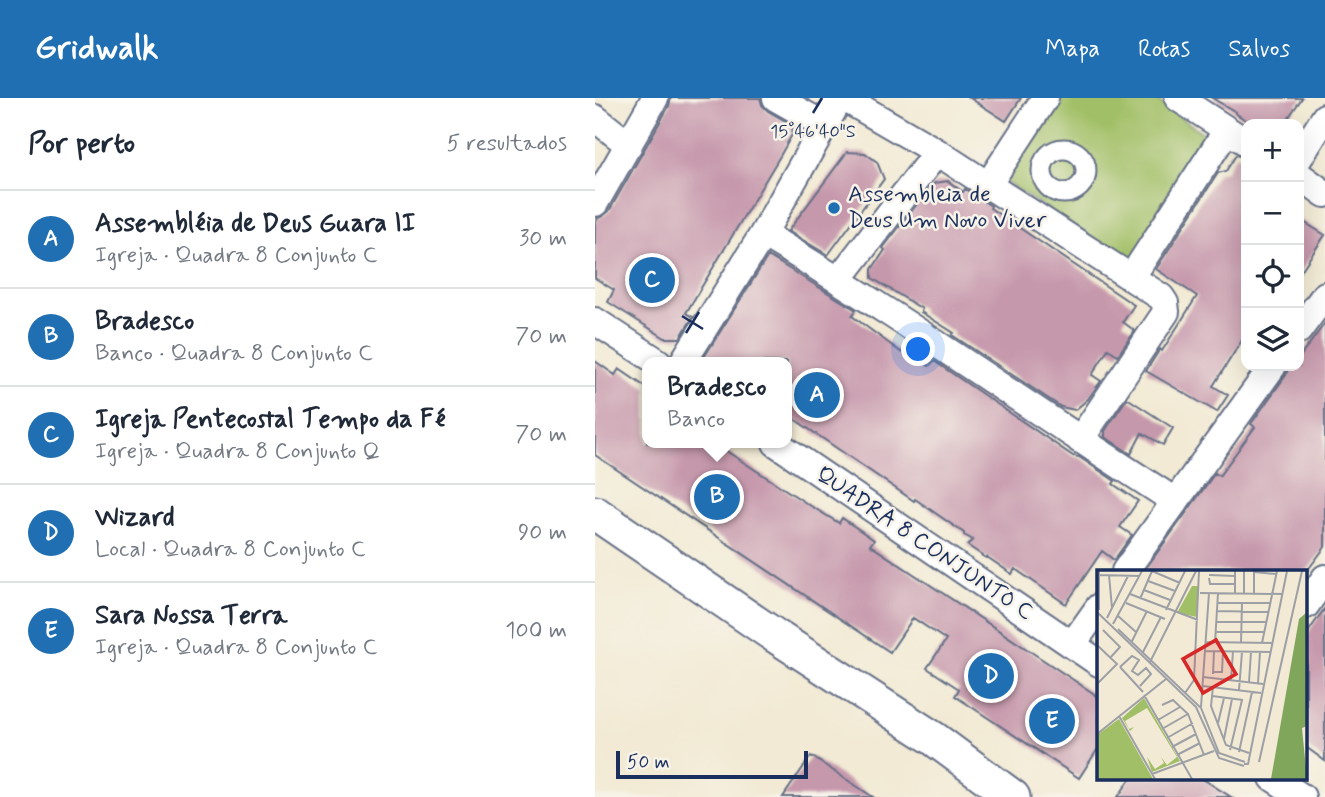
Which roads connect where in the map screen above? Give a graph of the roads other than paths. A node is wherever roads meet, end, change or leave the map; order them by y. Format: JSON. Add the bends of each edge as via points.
{"nodes":[{"id":1,"x":655,"y":98,"type":"edge"},
{"id":2,"x":776,"y":98,"type":"edge"},
{"id":3,"x":842,"y":98,"type":"edge"},
{"id":4,"x":1045,"y":98,"type":"edge"},
{"id":5,"x":1178,"y":98,"type":"edge"},
{"id":6,"x":1325,"y":117,"type":"edge"},
{"id":7,"x":595,"y":118,"type":"edge"},
{"id":8,"x":824,"y":125,"type":"junction"},
{"id":9,"x":1237,"y":136,"type":"edge"},
{"id":10,"x":629,"y":145,"type":"junction"},
{"id":11,"x":1304,"y":150,"type":"edge"},
{"id":12,"x":937,"y":152,"type":"junction"},
{"id":13,"x":1304,"y":179,"type":"edge"},
{"id":14,"x":988,"y":185,"type":"junction"},
{"id":15,"x":1325,"y":194,"type":"edge"},
{"id":16,"x":595,"y":203,"type":"edge"},
{"id":17,"x":763,"y":234,"type":"junction"},
{"id":18,"x":1131,"y":278,"type":"junction"},
{"id":19,"x":839,"y":279,"type":"junction"},
{"id":20,"x":1325,"y":295,"type":"edge"},
{"id":21,"x":595,"y":321,"type":"edge"},
{"id":22,"x":1304,"y":323,"type":"edge"},
{"id":23,"x":650,"y":357,"type":"edge"},
{"id":24,"x":686,"y":357,"type":"edge"},
{"id":25,"x":1269,"y":371,"type":"edge"},
{"id":26,"x":1080,"y":440,"type":"junction"},
{"id":27,"x":783,"y":448,"type":"edge"},
{"id":28,"x":1175,"y":501,"type":"junction"},
{"id":29,"x":595,"y":513,"type":"edge"},
{"id":30,"x":1126,"y":570,"type":"edge"},
{"id":31,"x":1324,"y":581,"type":"edge"},
{"id":32,"x":1307,"y":604,"type":"edge"},
{"id":33,"x":1097,"y":610,"type":"edge"},
{"id":34,"x":1072,"y":645,"type":"junction"},
{"id":35,"x":1097,"y":662,"type":"edge"},
{"id":36,"x":1276,"y":780,"type":"edge"},
{"id":37,"x":1013,"y":797,"type":"edge"},
{"id":38,"x":1302,"y":797,"type":"edge"}],
"edges":[{"from":1,"to":10,"type":"street"},
{"from":2,"to":8,"type":"street"},
{"from":3,"to":8,"type":"street"},
{"from":3,"to":12,"type":"street"},
{"from":4,"to":14,"type":"street"},
{"from":5,"to":9,"type":"street"},
{"from":6,"to":11,"type":"street"},
{"from":7,"to":10,"type":"street"},
{"from":8,"to":17,"type":"street"},
{"from":9,"to":18,"type":"street"},
{"from":10,"to":16,"type":"street"},
{"from":12,"to":14,"type":"street"},
{"from":12,"to":19,"type":"street"},
{"from":13,"to":15,"type":"street"},
{"from":14,"to":18,"type":"street"},
{"from":17,"to":19,"type":"street"},
{"from":17,"to":24,"type":"street"},
{"from":18,"to":26,"type":"street","via":[[1161,297],[1166,312]]},
{"from":19,"to":26,"type":"street"},
{"from":20,"to":22,"type":"street"},
{"from":21,"to":23,"type":"street"},
{"from":25,"to":28,"type":"street"},
{"from":26,"to":28,"type":"street"},
{"from":27,"to":34,"type":"street","name":"QUADRA 8 CONJUNTO C"},
{"from":28,"to":30,"type":"street"},
{"from":29,"to":37,"type":"street","via":[[933,738]]},
{"from":31,"to":32,"type":"street"},
{"from":33,"to":34,"type":"street"},
{"from":34,"to":35,"type":"street","name":"QUADRA 8 CONJUNTO C"},
{"from":36,"to":38,"type":"street"}]}
